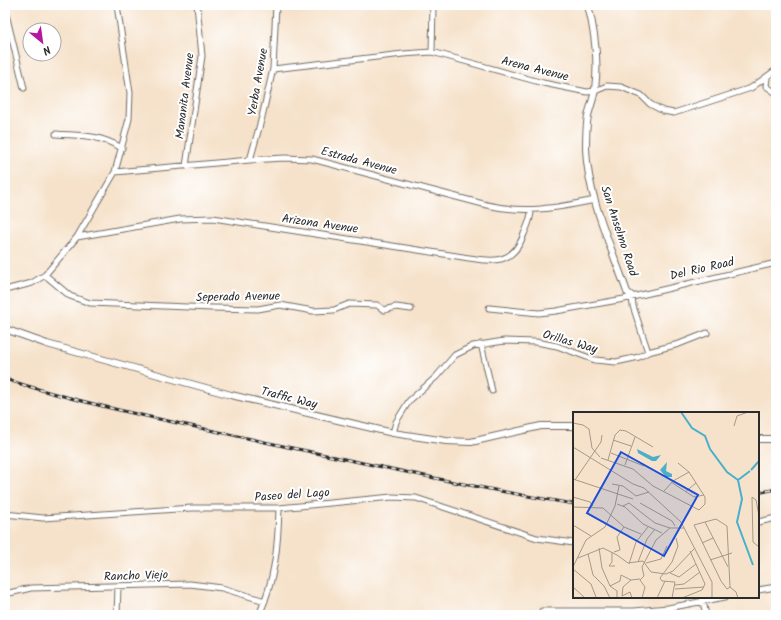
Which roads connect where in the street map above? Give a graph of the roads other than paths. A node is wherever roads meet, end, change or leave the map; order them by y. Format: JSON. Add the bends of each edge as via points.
{"nodes":[{"id":1,"x":117,"y":5,"type":"edge"},
{"id":2,"x":197,"y":5,"type":"edge"},
{"id":3,"x":276,"y":5,"type":"edge"},
{"id":4,"x":433,"y":5,"type":"edge"},
{"id":5,"x":588,"y":5,"type":"edge"},
{"id":6,"x":5,"y":10,"type":"edge"},
{"id":7,"x":432,"y":52,"type":"junction"},
{"id":8,"x":273,"y":69,"type":"junction"},
{"id":9,"x":776,"y":70,"type":"edge"},
{"id":10,"x":767,"y":78,"type":"junction"},
{"id":11,"x":24,"y":88,"type":"dead end"},
{"id":12,"x":595,"y":91,"type":"junction"},
{"id":13,"x":776,"y":93,"type":"edge"},
{"id":14,"x":56,"y":134,"type":"dead end"},
{"id":15,"x":122,"y":148,"type":"junction"},
{"id":16,"x":250,"y":160,"type":"junction"},
{"id":17,"x":186,"y":166,"type":"junction"},
{"id":18,"x":115,"y":172,"type":"junction"},
{"id":19,"x":595,"y":200,"type":"junction"},
{"id":20,"x":531,"y":211,"type":"junction"},
{"id":21,"x":76,"y":237,"type":"junction"},
{"id":22,"x":776,"y":263,"type":"edge"},
{"id":23,"x":45,"y":275,"type":"junction"},
{"id":24,"x":5,"y":290,"type":"edge"},
{"id":25,"x":632,"y":296,"type":"junction"},
{"id":26,"x":489,"y":308,"type":"dead end"},
{"id":27,"x":411,"y":309,"type":"dead end"},
{"id":28,"x":5,"y":329,"type":"edge"},
{"id":29,"x":707,"y":333,"type":"dead end"},
{"id":30,"x":481,"y":344,"type":"junction"},
{"id":31,"x":648,"y":352,"type":"junction"},
{"id":32,"x":492,"y":391,"type":"dead end"},
{"id":33,"x":573,"y":426,"type":"edge"},
{"id":34,"x":393,"y":433,"type":"junction"},
{"id":35,"x":759,"y":439,"type":"edge"},
{"id":36,"x":776,"y":439,"type":"edge"},
{"id":37,"x":279,"y":508,"type":"junction"},
{"id":38,"x":5,"y":514,"type":"edge"},
{"id":39,"x":776,"y":518,"type":"edge"},
{"id":40,"x":759,"y":522,"type":"edge"},
{"id":41,"x":573,"y":543,"type":"edge"},
{"id":42,"x":118,"y":587,"type":"junction"},
{"id":43,"x":776,"y":587,"type":"edge"},
{"id":44,"x":759,"y":590,"type":"edge"},
{"id":45,"x":5,"y":594,"type":"edge"},
{"id":46,"x":714,"y":598,"type":"edge"},
{"id":47,"x":703,"y":599,"type":"edge"},
{"id":48,"x":265,"y":601,"type":"junction"},
{"id":49,"x":542,"y":611,"type":"dead end"},
{"id":50,"x":117,"y":615,"type":"edge"},
{"id":51,"x":259,"y":615,"type":"edge"},
{"id":52,"x":706,"y":615,"type":"edge"}],
"edges":[{"from":1,"to":15,"type":"street","via":[[130,93],[129,119]]},
{"from":2,"to":17,"type":"street","name":"Mananita Avenue","via":[[202,56]]},
{"from":3,"to":8,"type":"street","name":"Yerba Avenue"},
{"from":4,"to":7,"type":"street"},
{"from":5,"to":12,"type":"street","name":"San Anselmo Road","via":[[596,44]]},
{"from":6,"to":11,"type":"street"},
{"from":7,"to":8,"type":"street","name":"Arena Avenue"},
{"from":7,"to":12,"type":"street","name":"Arena Avenue","via":[[543,83],[587,92]]},
{"from":8,"to":16,"type":"street","name":"Yerba Avenue"},
{"from":9,"to":10,"type":"street","name":"Arena Avenue"},
{"from":10,"to":12,"type":"street","name":"Arena Avenue","via":[[745,90],[674,113],[663,111],[640,95],[621,87],[607,86]]},
{"from":10,"to":13,"type":"street","via":[[766,86]]},
{"from":12,"to":19,"type":"street","name":"San Anselmo Road","via":[[588,117],[586,149]]},
{"from":14,"to":15,"type":"street","via":[[89,135],[105,139]]},
{"from":15,"to":18,"type":"street"},
{"from":16,"to":17,"type":"street","name":"Estrada Avenue"},
{"from":16,"to":20,"type":"street","name":"Estrada Avenue","via":[[312,159],[487,205]]},
{"from":17,"to":18,"type":"street","name":"Estrada Avenue"},
{"from":18,"to":21,"type":"street"},
{"from":19,"to":20,"type":"street","name":"Estrada Avenue"},
{"from":19,"to":25,"type":"street","name":"San Anselmo Road","via":[[626,292]]},
{"from":20,"to":21,"type":"street","name":"Arizona Avenue","via":[[517,249],[509,257],[498,260],[463,257],[213,218],[180,219]]},
{"from":21,"to":23,"type":"street"},
{"from":22,"to":25,"type":"street","name":"Del Rio Road"},
{"from":23,"to":24,"type":"street","via":[[32,283]]},
{"from":23,"to":27,"type":"street","name":"Seperado Avenue","via":[[70,296],[97,304],[251,309],[280,305],[313,311],[334,310],[349,304],[377,305],[384,310],[396,307]]},
{"from":25,"to":26,"type":"street","via":[[539,313]]},
{"from":25,"to":31,"type":"street"},
{"from":28,"to":34,"type":"street","name":"Traffic Way","via":[[47,344],[231,395]]},
{"from":29,"to":31,"type":"street","name":"Orillas Way"},
{"from":30,"to":31,"type":"street","name":"Orillas Way","via":[[518,340],[547,343],[595,360],[610,362],[631,359]]},
{"from":30,"to":32,"type":"street"},
{"from":30,"to":34,"type":"street","name":"Orillas Way","via":[[468,347],[455,355],[436,377],[416,394],[406,405]]},
{"from":33,"to":34,"type":"street","name":"Traffic Way","via":[[541,426],[471,442]]},
{"from":35,"to":36,"type":"street"},
{"from":37,"to":38,"type":"street","name":"Paseo del Lago","via":[[192,508],[43,518]]},
{"from":37,"to":41,"type":"street","name":"Paseo del Lago","via":[[377,497],[416,498],[537,538]]},
{"from":37,"to":48,"type":"street","via":[[277,556]]},
{"from":39,"to":40,"type":"street"},
{"from":42,"to":45,"type":"street","name":"Rancho Viejo","via":[[24,589]]},
{"from":42,"to":48,"type":"street","name":"Rancho Viejo","via":[[206,585]]},
{"from":42,"to":50,"type":"street"},
{"from":43,"to":44,"type":"street"},
{"from":46,"to":47,"type":"street"},
{"from":47,"to":49,"type":"street","via":[[634,611]]},
{"from":47,"to":52,"type":"street"},
{"from":48,"to":51,"type":"street"}]}
